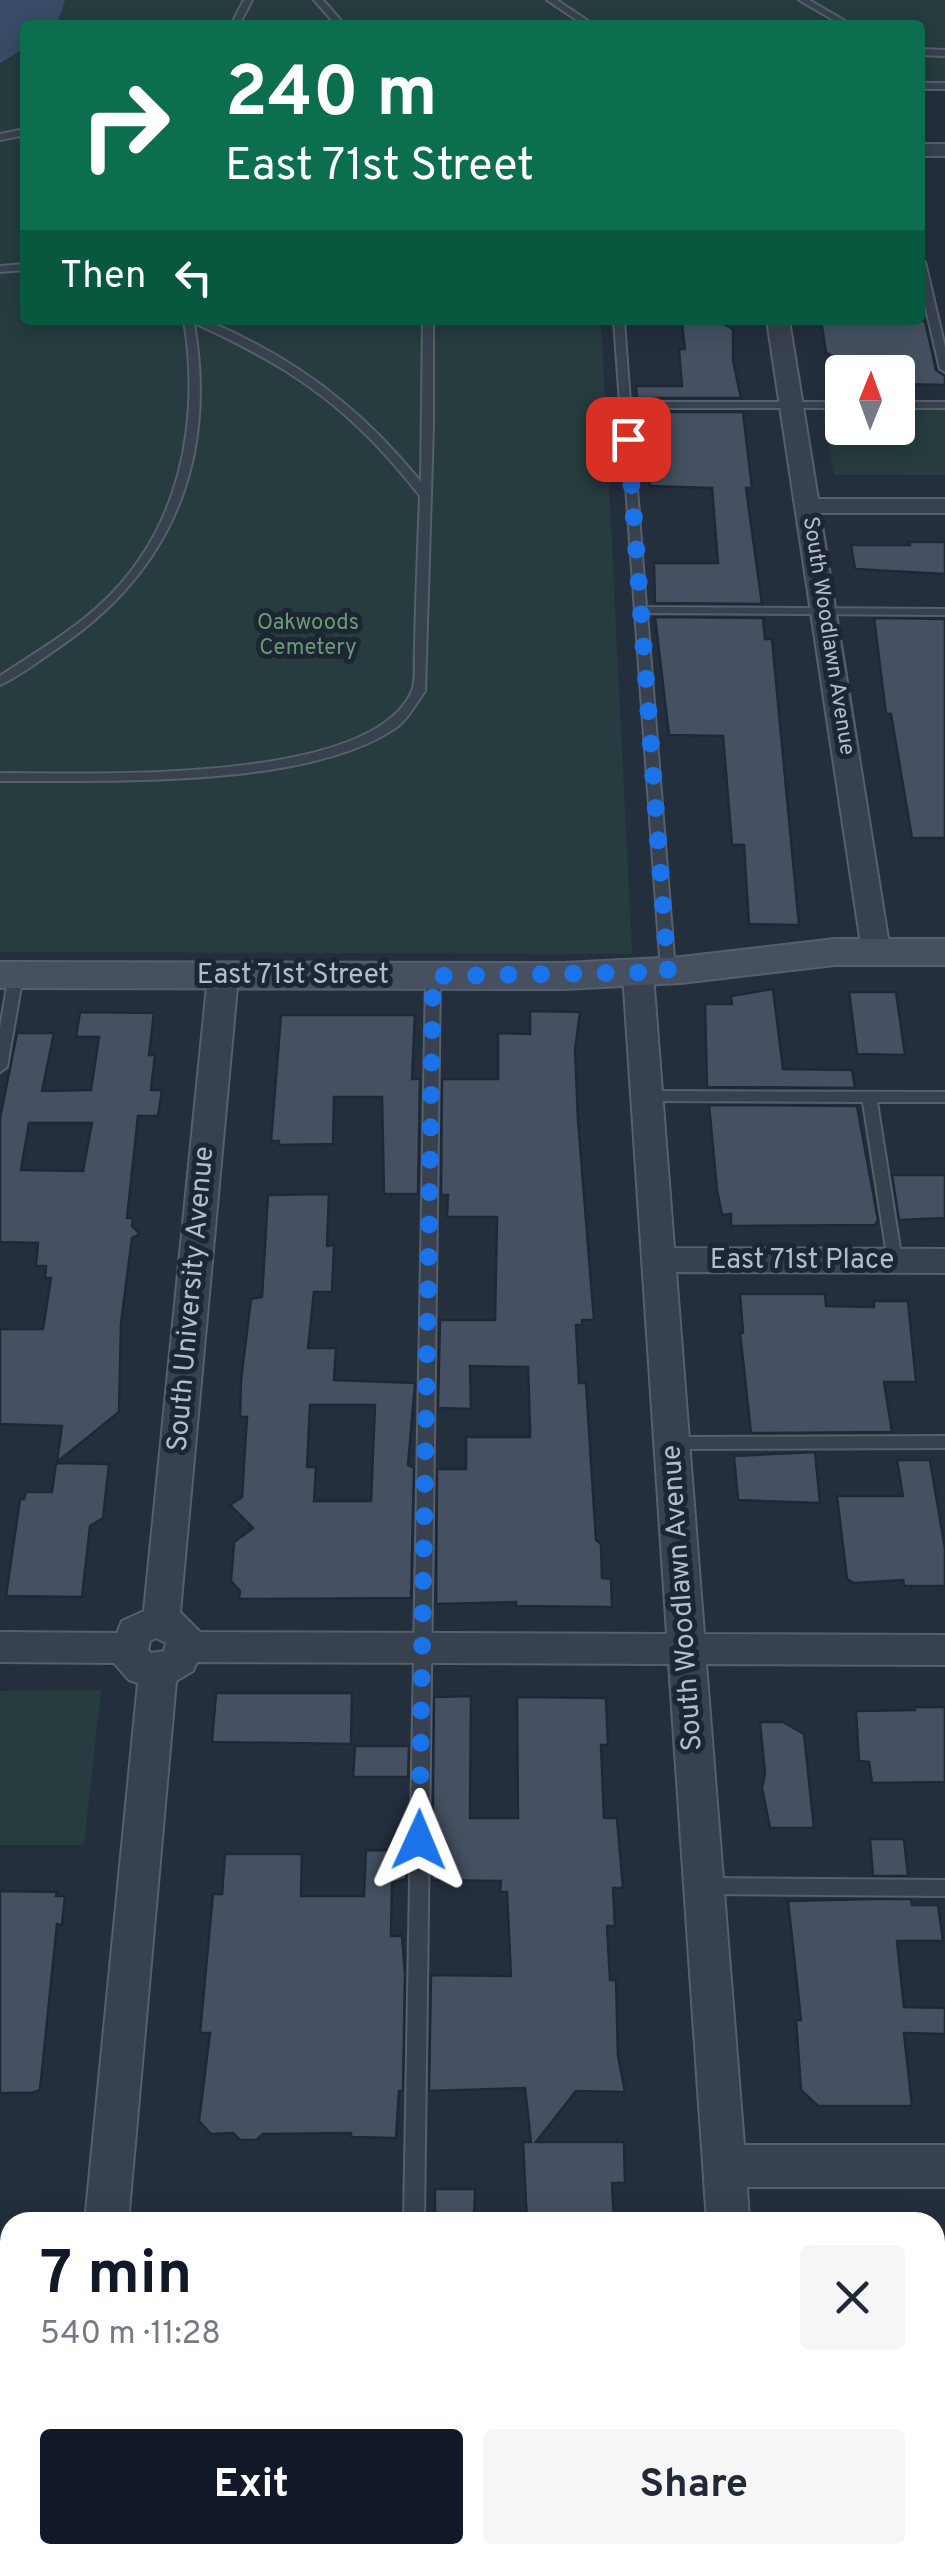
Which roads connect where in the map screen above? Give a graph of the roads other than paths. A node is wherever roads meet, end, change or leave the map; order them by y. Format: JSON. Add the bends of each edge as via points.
{"nodes":[{"id":1,"x":318,"y":0,"type":"edge"},
{"id":2,"x":551,"y":0,"type":"edge"},
{"id":3,"x":803,"y":0,"type":"edge"},
{"id":4,"x":337,"y":20,"type":"edge"},
{"id":5,"x":582,"y":20,"type":"edge"},
{"id":6,"x":839,"y":20,"type":"edge"},
{"id":7,"x":925,"y":283,"type":"edge"},
{"id":8,"x":189,"y":325,"type":"edge"},
{"id":9,"x":207,"y":325,"type":"edge"},
{"id":10,"x":428,"y":325,"type":"edge"},
{"id":11,"x":619,"y":325,"type":"edge"},
{"id":12,"x":779,"y":325,"type":"edge"},
{"id":13,"x":945,"y":369,"type":"edge"},
{"id":14,"x":625,"y":405,"type":"junction"},
{"id":15,"x":792,"y":405,"type":"junction"},
{"id":16,"x":825,"y":405,"type":"edge"},
{"id":17,"x":915,"y":406,"type":"edge"},
{"id":18,"x":945,"y":406,"type":"edge"},
{"id":19,"x":425,"y":496,"type":"junction"},
{"id":20,"x":808,"y":506,"type":"junction"},
{"id":21,"x":945,"y":506,"type":"edge"},
{"id":22,"x":641,"y":610,"type":"junction"},
{"id":23,"x":824,"y":611,"type":"junction"},
{"id":24,"x":945,"y":612,"type":"edge"},
{"id":25,"x":0,"y":680,"type":"edge"},
{"id":26,"x":0,"y":777,"type":"edge"},
{"id":27,"x":876,"y":952,"type":"junction"},
{"id":28,"x":945,"y":952,"type":"edge"},
{"id":29,"x":653,"y":973,"type":"junction"},
{"id":30,"x":8,"y":976,"type":"edge"},
{"id":31,"x":223,"y":976,"type":"junction"},
{"id":32,"x":433,"y":976,"type":"junction"},
{"id":33,"x":0,"y":1067,"type":"edge"},
{"id":34,"x":647,"y":1096,"type":"junction"},
{"id":35,"x":870,"y":1097,"type":"junction"},
{"id":36,"x":945,"y":1098,"type":"edge"},
{"id":37,"x":658,"y":1260,"type":"junction"},
{"id":38,"x":896,"y":1261,"type":"junction"},
{"id":39,"x":945,"y":1262,"type":"edge"},
{"id":40,"x":945,"y":1442,"type":"edge"},
{"id":41,"x":672,"y":1443,"type":"junction"},
{"id":42,"x":0,"y":1646,"type":"edge"},
{"id":43,"x":158,"y":1647,"type":"junction"},
{"id":44,"x":421,"y":1648,"type":"junction"},
{"id":45,"x":686,"y":1649,"type":"junction"},
{"id":46,"x":945,"y":1650,"type":"edge"},
{"id":47,"x":703,"y":1886,"type":"junction"},
{"id":48,"x":945,"y":1888,"type":"edge"},
{"id":49,"x":724,"y":2166,"type":"junction"},
{"id":50,"x":945,"y":2166,"type":"edge"},
{"id":51,"x":107,"y":2212,"type":"edge"},
{"id":52,"x":414,"y":2212,"type":"edge"},
{"id":53,"x":727,"y":2212,"type":"edge"}],
"edges":[{"from":1,"to":4,"type":"lane"},
{"from":2,"to":5,"type":"lane"},
{"from":3,"to":6,"type":"lane"},
{"from":7,"to":13,"type":"lane"},
{"from":8,"to":25,"type":"lane","via":[[197,394],[166,522],[107,605]]},
{"from":9,"to":19,"type":"lane","via":[[330,392]]},
{"from":10,"to":19,"type":"lane"},
{"from":11,"to":14,"type":"lane"},
{"from":12,"to":15,"type":"street","name":"South Woodlawn Avenue"},
{"from":14,"to":15,"type":"lane"},
{"from":14,"to":22,"type":"lane"},
{"from":15,"to":16,"type":"lane"},
{"from":15,"to":20,"type":"street","name":"South Woodlawn Avenue"},
{"from":17,"to":18,"type":"lane"},
{"from":19,"to":26,"type":"lane","via":[[419,691],[403,719],[386,731],[269,767]]},
{"from":20,"to":21,"type":"street"},
{"from":20,"to":23,"type":"street","name":"South Woodlawn Avenue"},
{"from":22,"to":23,"type":"lane"},
{"from":22,"to":29,"type":"lane"},
{"from":23,"to":24,"type":"lane"},
{"from":23,"to":27,"type":"street","name":"South Woodlawn Avenue"},
{"from":27,"to":28,"type":"main road","name":"East 71st Street"},
{"from":27,"to":29,"type":"main road","name":"East 71st Street"},
{"from":29,"to":32,"type":"main road","name":"East 71st Street"},
{"from":29,"to":34,"type":"street","name":"South Woodlawn Avenue"},
{"from":30,"to":31,"type":"main road","name":"East 71st Street"},
{"from":30,"to":33,"type":"lane"},
{"from":31,"to":32,"type":"main road","name":"East 71st Street"},
{"from":31,"to":43,"type":"street","name":"South University Avenue"},
{"from":32,"to":44,"type":"lane"},
{"from":34,"to":35,"type":"lane"},
{"from":34,"to":37,"type":"street","name":"South Woodlawn Avenue"},
{"from":35,"to":36,"type":"lane"},
{"from":35,"to":38,"type":"lane"},
{"from":37,"to":38,"type":"street","name":"East 71st Place"},
{"from":37,"to":41,"type":"street","name":"South Woodlawn Avenue"},
{"from":38,"to":39,"type":"street","name":"East 71st Place"},
{"from":40,"to":41,"type":"lane"},
{"from":41,"to":45,"type":"street","name":"South Woodlawn Avenue"},
{"from":42,"to":43,"type":"street"},
{"from":43,"to":44,"type":"street"},
{"from":43,"to":51,"type":"street","name":"South University Avenue"},
{"from":44,"to":45,"type":"street"},
{"from":44,"to":52,"type":"lane"},
{"from":45,"to":46,"type":"street"},
{"from":45,"to":47,"type":"street","name":"South Woodlawn Avenue"},
{"from":47,"to":48,"type":"lane"},
{"from":47,"to":49,"type":"street","name":"South Woodlawn Avenue"},
{"from":49,"to":50,"type":"street"},
{"from":49,"to":53,"type":"street","name":"South Woodlawn Avenue"}]}
